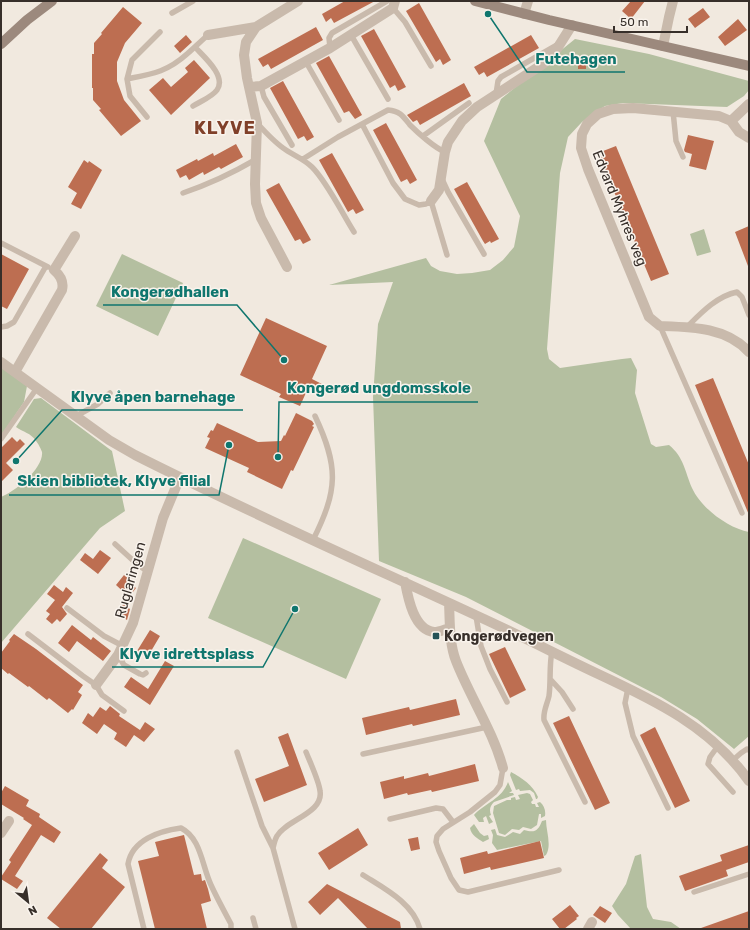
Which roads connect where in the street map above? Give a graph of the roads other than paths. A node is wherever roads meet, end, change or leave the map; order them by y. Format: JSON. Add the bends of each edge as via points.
{"nodes":[{"id":1,"x":52,"y":1,"type":"edge"},
{"id":2,"x":193,"y":1,"type":"edge"},
{"id":3,"x":298,"y":1,"type":"edge"},
{"id":4,"x":475,"y":1,"type":"edge"},
{"id":5,"x":528,"y":1,"type":"edge"},
{"id":6,"x":674,"y":1,"type":"edge"},
{"id":7,"x":391,"y":3,"type":"edge"},
{"id":8,"x":172,"y":13,"type":"dead end"},
{"id":9,"x":524,"y":14,"type":"junction"},
{"id":10,"x":572,"y":25,"type":"junction"},
{"id":11,"x":256,"y":27,"type":"junction"},
{"id":12,"x":160,"y":32,"type":"dead end"},
{"id":13,"x":208,"y":35,"type":"joint"},
{"id":14,"x":351,"y":35,"type":"junction"},
{"id":15,"x":1,"y":44,"type":"edge"},
{"id":16,"x":663,"y":46,"type":"junction"},
{"id":17,"x":195,"y":47,"type":"junction"},
{"id":18,"x":330,"y":48,"type":"junction"},
{"id":19,"x":306,"y":62,"type":"junction"},
{"id":20,"x":431,"y":66,"type":"dead end"},
{"id":21,"x":749,"y":66,"type":"edge"},
{"id":22,"x":127,"y":79,"type":"junction"},
{"id":23,"x":261,"y":86,"type":"junction"},
{"id":24,"x":249,"y":87,"type":"junction"},
{"id":25,"x":388,"y":99,"type":"dead end"},
{"id":26,"x":469,"y":103,"type":"dead end"},
{"id":27,"x":749,"y":104,"type":"edge"},
{"id":28,"x":193,"y":106,"type":"dead end"},
{"id":29,"x":673,"y":112,"type":"junction"},
{"id":30,"x":147,"y":117,"type":"dead end"},
{"id":31,"x":339,"y":120,"type":"dead end"},
{"id":32,"x":731,"y":121,"type":"junction"},
{"id":33,"x":257,"y":123,"type":"junction"},
{"id":34,"x":362,"y":124,"type":"junction"},
{"id":35,"x":423,"y":136,"type":"junction"},
{"id":36,"x":749,"y":138,"type":"edge"},
{"id":37,"x":292,"y":145,"type":"dead end"},
{"id":38,"x":445,"y":152,"type":"junction"},
{"id":39,"x":683,"y":157,"type":"dead end"},
{"id":40,"x":303,"y":159,"type":"junction"},
{"id":41,"x":255,"y":160,"type":"junction"},
{"id":42,"x":441,"y":176,"type":"junction"},
{"id":43,"x":183,"y":193,"type":"dead end"},
{"id":44,"x":431,"y":201,"type":"junction"},
{"id":45,"x":354,"y":232,"type":"dead end"},
{"id":46,"x":75,"y":236,"type":"dead end"},
{"id":47,"x":1,"y":243,"type":"edge"},
{"id":48,"x":484,"y":254,"type":"dead end"},
{"id":49,"x":448,"y":255,"type":"dead end"},
{"id":50,"x":287,"y":267,"type":"dead end"},
{"id":51,"x":50,"y":268,"type":"junction"},
{"id":52,"x":749,"y":315,"type":"edge"},
{"id":53,"x":660,"y":326,"type":"junction"},
{"id":54,"x":1,"y":327,"type":"edge"},
{"id":55,"x":687,"y":327,"type":"junction"},
{"id":56,"x":749,"y":351,"type":"edge"},
{"id":57,"x":1,"y":362,"type":"edge"},
{"id":58,"x":15,"y":372,"type":"junction"},
{"id":59,"x":37,"y":388,"type":"junction"},
{"id":60,"x":110,"y":393,"type":"dead end"},
{"id":61,"x":76,"y":416,"type":"junction"},
{"id":62,"x":315,"y":416,"type":"dead end"},
{"id":63,"x":1,"y":439,"type":"edge"},
{"id":64,"x":180,"y":477,"type":"junction"},
{"id":65,"x":742,"y":512,"type":"dead end"},
{"id":66,"x":313,"y":540,"type":"junction"},
{"id":67,"x":115,"y":544,"type":"dead end"},
{"id":68,"x":147,"y":571,"type":"junction"},
{"id":69,"x":405,"y":582,"type":"junction"},
{"id":70,"x":449,"y":603,"type":"junction"},
{"id":71,"x":67,"y":608,"type":"dead end"},
{"id":72,"x":476,"y":616,"type":"junction"},
{"id":73,"x":450,"y":628,"type":"junction"},
{"id":74,"x":28,"y":634,"type":"dead end"},
{"id":75,"x":120,"y":650,"type":"junction"},
{"id":76,"x":552,"y":651,"type":"junction"},
{"id":77,"x":146,"y":673,"type":"dead end"},
{"id":78,"x":551,"y":680,"type":"junction"},
{"id":79,"x":96,"y":685,"type":"junction"},
{"id":80,"x":628,"y":688,"type":"junction"},
{"id":81,"x":507,"y":702,"type":"dead end"},
{"id":82,"x":573,"y":709,"type":"dead end"},
{"id":83,"x":124,"y":711,"type":"dead end"},
{"id":84,"x":487,"y":726,"type":"junction"},
{"id":85,"x":718,"y":746,"type":"junction"},
{"id":86,"x":749,"y":750,"type":"edge"},
{"id":87,"x":237,"y":752,"type":"dead end"},
{"id":88,"x":306,"y":752,"type":"dead end"},
{"id":89,"x":363,"y":754,"type":"dead end"},
{"id":90,"x":733,"y":760,"type":"junction"},
{"id":91,"x":503,"y":768,"type":"joint"},
{"id":92,"x":749,"y":781,"type":"edge"},
{"id":93,"x":733,"y":792,"type":"dead end"},
{"id":94,"x":585,"y":802,"type":"dead end"},
{"id":95,"x":668,"y":808,"type":"dead end"},
{"id":96,"x":390,"y":819,"type":"dead end"},
{"id":97,"x":9,"y":821,"type":"dead end"},
{"id":98,"x":454,"y":822,"type":"junction"},
{"id":99,"x":1,"y":833,"type":"edge"},
{"id":100,"x":273,"y":848,"type":"junction"},
{"id":101,"x":559,"y":870,"type":"dead end"},
{"id":102,"x":749,"y":874,"type":"edge"},
{"id":103,"x":363,"y":875,"type":"dead end"},
{"id":104,"x":694,"y":892,"type":"dead end"},
{"id":105,"x":254,"y":918,"type":"dead end"},
{"id":106,"x":144,"y":929,"type":"edge"},
{"id":107,"x":231,"y":929,"type":"edge"},
{"id":108,"x":256,"y":929,"type":"edge"},
{"id":109,"x":295,"y":929,"type":"edge"},
{"id":110,"x":420,"y":929,"type":"edge"}],
"edges":[{"from":1,"to":15,"type":"main road"},
{"from":2,"to":8,"type":"lane"},
{"from":3,"to":11,"type":"street"},
{"from":4,"to":9,"type":"main road"},
{"from":5,"to":9,"type":"street"},
{"from":6,"to":16,"type":"street","via":[[668,17]]},
{"from":7,"to":14,"type":"street"},
{"from":7,"to":18,"type":"lane","via":[[332,33]]},
{"from":7,"to":20,"type":"lane"},
{"from":9,"to":10,"type":"main road"},
{"from":10,"to":16,"type":"main road"},
{"from":10,"to":38,"type":"street","via":[[553,55],[543,64],[477,107],[462,121],[448,142]]},
{"from":11,"to":13,"type":"street"},
{"from":11,"to":24,"type":"street","via":[[246,42],[244,55]]},
{"from":12,"to":22,"type":"lane","via":[[132,60]]},
{"from":13,"to":17,"type":"lane"},
{"from":14,"to":18,"type":"street"},
{"from":14,"to":25,"type":"lane"},
{"from":16,"to":21,"type":"main road"},
{"from":17,"to":22,"type":"lane","via":[[166,70]]},
{"from":17,"to":28,"type":"lane","via":[[210,63],[220,84],[216,92]]},
{"from":18,"to":19,"type":"street"},
{"from":19,"to":23,"type":"street"},
{"from":19,"to":31,"type":"lane"},
{"from":22,"to":30,"type":"lane","via":[[130,96]]},
{"from":23,"to":24,"type":"street"},
{"from":23,"to":37,"type":"lane","via":[[264,97]]},
{"from":24,"to":33,"type":"street"},
{"from":26,"to":35,"type":"lane"},
{"from":27,"to":32,"type":"street"},
{"from":29,"to":32,"type":"street","name":"Edvard Myhres veg","via":[[719,116]]},
{"from":29,"to":39,"type":"lane","via":[[676,141]]},
{"from":29,"to":53,"type":"street","name":"Edvard Myhres veg","via":[[633,108],[613,109],[598,114],[587,124],[582,134],[581,148],[643,304],[649,317]]},
{"from":32,"to":36,"type":"street","via":[[739,132]]},
{"from":33,"to":40,"type":"lane","via":[[285,150]]},
{"from":33,"to":41,"type":"street"},
{"from":34,"to":35,"type":"lane","via":[[388,110],[396,110]]},
{"from":34,"to":40,"type":"lane"},
{"from":34,"to":44,"type":"lane","via":[[393,183],[405,199],[419,205]]},
{"from":35,"to":38,"type":"lane"},
{"from":38,"to":42,"type":"street"},
{"from":40,"to":45,"type":"lane","via":[[323,180]]},
{"from":41,"to":43,"type":"lane","via":[[212,183]]},
{"from":41,"to":50,"type":"street","via":[[256,203],[261,218]]},
{"from":42,"to":44,"type":"street","via":[[439,190]]},
{"from":42,"to":48,"type":"lane"},
{"from":44,"to":49,"type":"lane"},
{"from":46,"to":51,"type":"street"},
{"from":47,"to":51,"type":"lane"},
{"from":51,"to":54,"type":"lane","via":[[14,322]]},
{"from":51,"to":58,"type":"street","via":[[62,279],[62,290]]},
{"from":52,"to":55,"type":"lane","via":[[742,297],[737,292],[703,311]]},
{"from":53,"to":55,"type":"street"},
{"from":53,"to":65,"type":"lane"},
{"from":55,"to":56,"type":"street","via":[[728,336]]},
{"from":57,"to":58,"type":"street"},
{"from":58,"to":59,"type":"street"},
{"from":59,"to":61,"type":"street"},
{"from":59,"to":63,"type":"lane"},
{"from":60,"to":61,"type":"lane","via":[[98,404]]},
{"from":61,"to":64,"type":"street","via":[[115,444]]},
{"from":62,"to":66,"type":"lane","via":[[322,429],[332,463],[333,482],[328,508]]},
{"from":64,"to":66,"type":"street"},
{"from":64,"to":68,"type":"street","name":"Ruglaringen","via":[[163,518]]},
{"from":66,"to":69,"type":"street"},
{"from":67,"to":68,"type":"lane"},
{"from":68,"to":75,"type":"street","name":"Ruglaringen","via":[[133,623]]},
{"from":69,"to":70,"type":"street"},
{"from":69,"to":73,"type":"street","via":[[419,623],[435,632]]},
{"from":70,"to":72,"type":"street"},
{"from":70,"to":73,"type":"street"},
{"from":71,"to":75,"type":"lane"},
{"from":72,"to":76,"type":"street"},
{"from":72,"to":81,"type":"lane","via":[[481,646]]},
{"from":73,"to":84,"type":"street","via":[[456,660]]},
{"from":74,"to":79,"type":"lane"},
{"from":75,"to":77,"type":"lane","via":[[124,665],[140,674]]},
{"from":75,"to":79,"type":"street","name":"Ruglaringen"},
{"from":76,"to":78,"type":"lane"},
{"from":76,"to":80,"type":"street"},
{"from":78,"to":82,"type":"lane"},
{"from":78,"to":94,"type":"lane","via":[[543,712],[544,720]]},
{"from":79,"to":83,"type":"lane","via":[[102,695]]},
{"from":80,"to":85,"type":"street","via":[[663,706]]},
{"from":80,"to":95,"type":"lane","via":[[625,703],[634,736]]},
{"from":84,"to":89,"type":"lane"},
{"from":84,"to":91,"type":"street"},
{"from":85,"to":90,"type":"street"},
{"from":85,"to":93,"type":"lane","via":[[708,764]]},
{"from":86,"to":90,"type":"lane"},
{"from":87,"to":100,"type":"lane","via":[[262,826]]},
{"from":88,"to":100,"type":"lane","via":[[320,791],[319,800],[314,808],[277,836]]},
{"from":90,"to":92,"type":"street"},
{"from":91,"to":98,"type":"lane","via":[[496,792]]},
{"from":96,"to":98,"type":"lane","via":[[436,808],[443,809]]},
{"from":97,"to":99,"type":"street"},
{"from":98,"to":101,"type":"lane","via":[[439,834],[436,845],[456,888],[463,892]]},
{"from":100,"to":109,"type":"lane"},
{"from":102,"to":104,"type":"lane"},
{"from":103,"to":110,"type":"lane","via":[[394,895],[418,920]]},
{"from":105,"to":108,"type":"lane"},
{"from":106,"to":107,"type":"lane","via":[[128,864],[129,856],[134,848],[155,834],[181,828],[190,835],[197,846]]}]}
